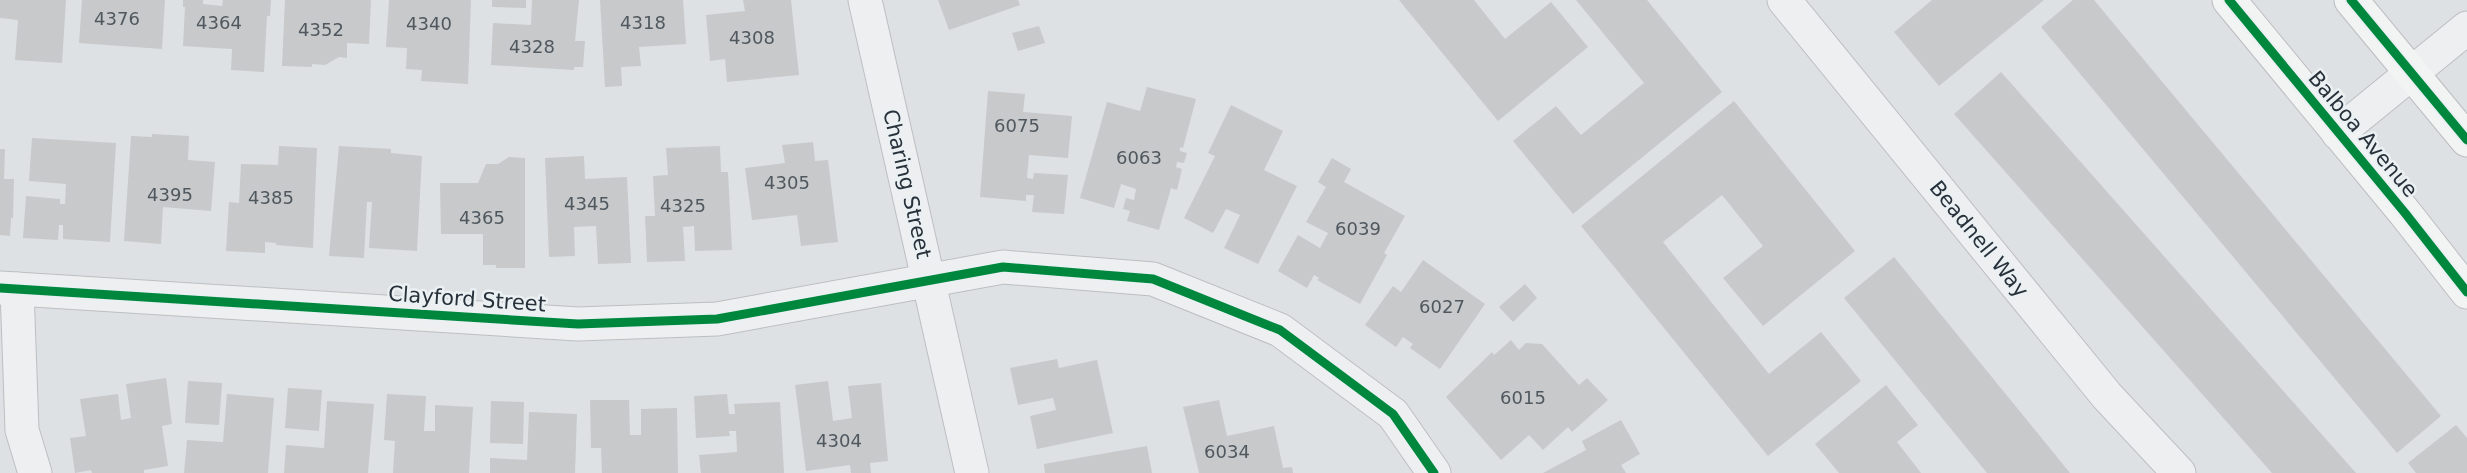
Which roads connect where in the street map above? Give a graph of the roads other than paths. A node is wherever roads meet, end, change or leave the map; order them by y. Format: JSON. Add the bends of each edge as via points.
{"nodes":[{"id":1,"x":865,"y":0,"type":"edge"},
{"id":2,"x":1784,"y":0,"type":"edge"},
{"id":3,"x":2229,"y":0,"type":"edge"},
{"id":4,"x":2351,"y":0,"type":"edge"},
{"id":5,"x":2467,"y":28,"type":"edge"},
{"id":6,"x":2412,"y":74,"type":"junction"},
{"id":7,"x":2338,"y":133,"type":"junction"},
{"id":8,"x":2467,"y":140,"type":"edge"},
{"id":9,"x":929,"y":281,"type":"junction"},
{"id":10,"x":9,"y":289,"type":"edge"},
{"id":11,"x":2467,"y":292,"type":"edge"},
{"id":12,"x":35,"y":473,"type":"edge"},
{"id":13,"x":972,"y":473,"type":"edge"},
{"id":14,"x":1434,"y":473,"type":"edge"},
{"id":15,"x":2179,"y":473,"type":"edge"}],
"edges":[{"from":1,"to":9,"type":"street","name":"Charing Street"},
{"from":2,"to":15,"type":"street","name":"Beadnell Way","via":[[2106,396]]},
{"from":3,"to":7,"type":"main road","name":"Balboa Avenue"},
{"from":4,"to":6,"type":"main road"},
{"from":5,"to":6,"type":"street"},
{"from":6,"to":7,"type":"street"},
{"from":6,"to":8,"type":"main road"},
{"from":7,"to":11,"type":"main road","name":"Balboa Avenue"},
{"from":9,"to":10,"type":"street","name":"Clayford Street","via":[[717,319],[578,324]]},
{"from":9,"to":13,"type":"street","name":"Charing Street"},
{"from":9,"to":14,"type":"street","name":"Clayford Street","via":[[1003,267],[1154,279],[1280,330],[1393,414]]},
{"from":10,"to":12,"type":"street","via":[[22,430]]}]}
